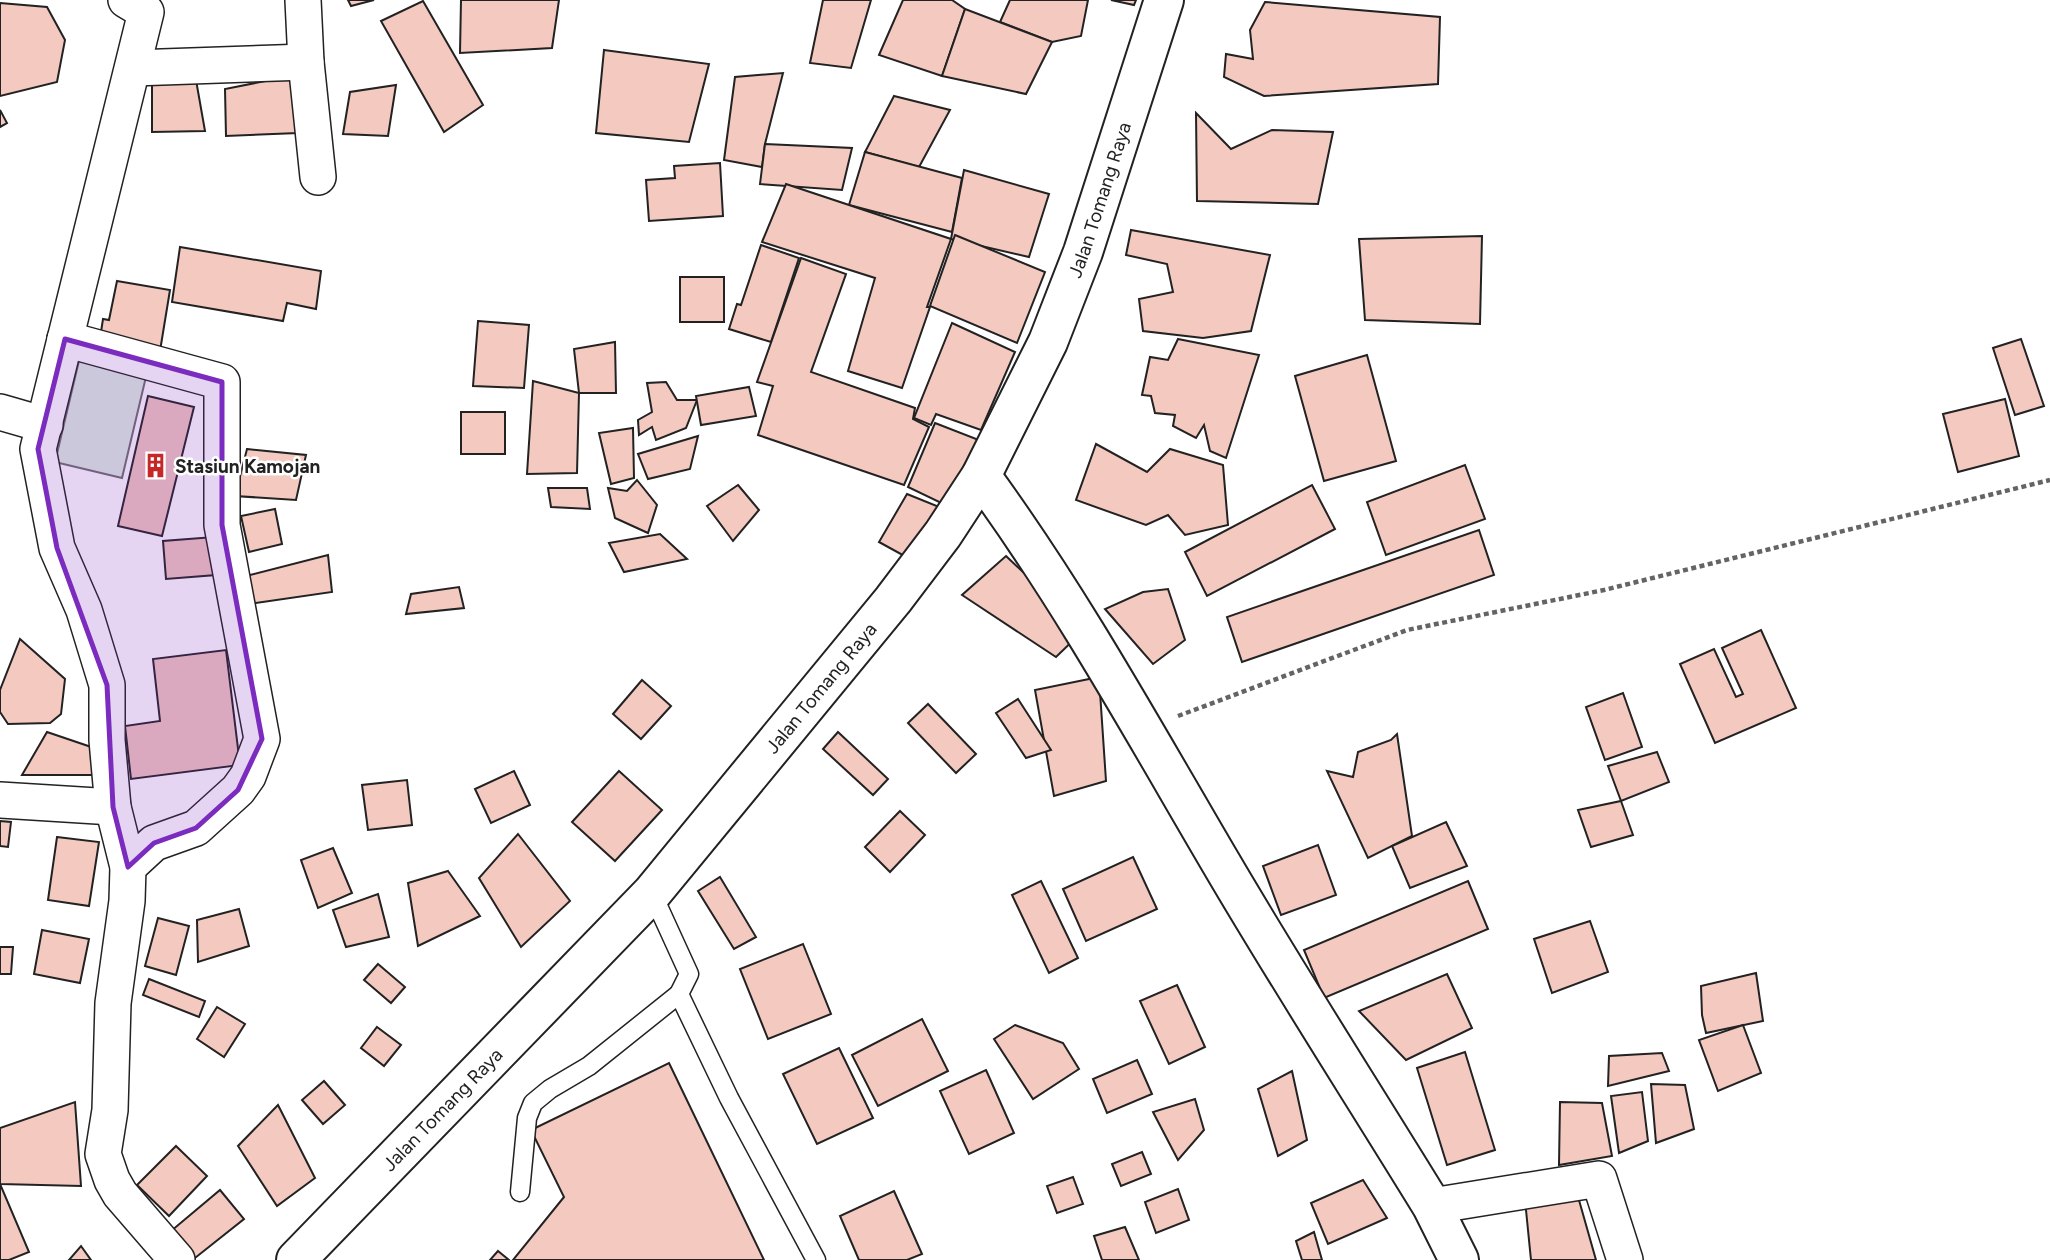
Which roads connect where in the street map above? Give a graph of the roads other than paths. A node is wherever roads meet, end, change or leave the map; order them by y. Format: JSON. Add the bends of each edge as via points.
{"nodes":[{"id":1,"x":303,"y":0,"type":"edge"},
{"id":2,"x":1164,"y":0,"type":"edge"},
{"id":3,"x":145,"y":4,"type":"edge"},
{"id":4,"x":306,"y":62,"type":"junction"},
{"id":5,"x":132,"y":68,"type":"junction"},
{"id":6,"x":318,"y":177,"type":"dead end"},
{"id":7,"x":65,"y":339,"type":"junction"},
{"id":8,"x":0,"y":412,"type":"edge"},
{"id":9,"x":45,"y":425,"type":"junction"},
{"id":10,"x":981,"y":476,"type":"junction"},
{"id":11,"x":0,"y":800,"type":"edge"},
{"id":12,"x":113,"y":807,"type":"junction"},
{"id":13,"x":128,"y":867,"type":"junction"},
{"id":14,"x":648,"y":898,"type":"junction"},
{"id":15,"x":681,"y":990,"type":"junction"},
{"id":16,"x":520,"y":1192,"type":"dead end"},
{"id":17,"x":1432,"y":1206,"type":"junction"},
{"id":18,"x":177,"y":1260,"type":"edge"},
{"id":19,"x":296,"y":1260,"type":"edge"},
{"id":20,"x":816,"y":1260,"type":"edge"},
{"id":21,"x":1459,"y":1260,"type":"edge"},
{"id":22,"x":1625,"y":1260,"type":"edge"}],
"edges":[{"from":1,"to":4,"type":"street"},
{"from":2,"to":10,"type":"main road","name":"Jalan Tomang Raya","via":[[1073,278],[1048,342]]},
{"from":3,"to":5,"type":"street"},
{"from":4,"to":5,"type":"street"},
{"from":4,"to":6,"type":"street"},
{"from":5,"to":7,"type":"street"},
{"from":7,"to":9,"type":"street"},
{"from":7,"to":13,"type":"street","via":[[222,382],[222,525],[262,739],[238,790],[196,828],[154,843]]},
{"from":8,"to":9,"type":"street"},
{"from":9,"to":12,"type":"street","via":[[38,449],[57,548],[84,610],[107,685]]},
{"from":10,"to":14,"type":"main road","name":"Jalan Tomang Raya","via":[[892,600]]},
{"from":10,"to":17,"type":"main road","via":[[1093,643],[1229,877]]},
{"from":11,"to":12,"type":"street"},
{"from":12,"to":13,"type":"street"},
{"from":13,"to":18,"type":"street","via":[[103,1154],[120,1194]]},
{"from":14,"to":15,"type":"lane"},
{"from":14,"to":19,"type":"main road","name":"Jalan Tomang Raya"},
{"from":15,"to":16,"type":"lane","via":[[589,1066],[533,1104],[527,1118]]},
{"from":15,"to":20,"type":"lane","via":[[729,1098]]},
{"from":17,"to":21,"type":"main road"},
{"from":17,"to":22,"type":"street","via":[[1600,1179]]}]}
